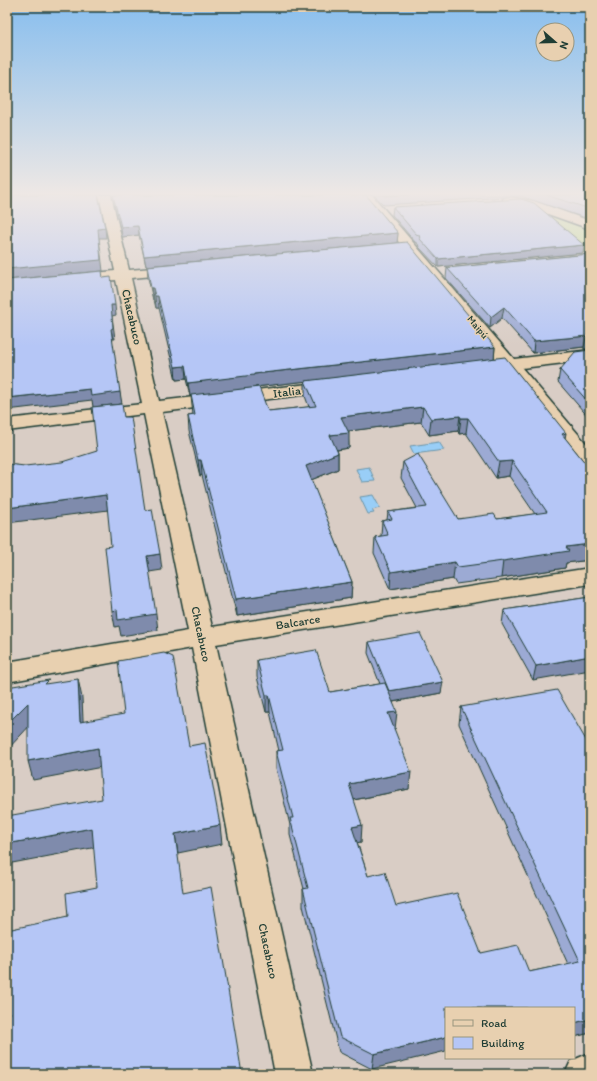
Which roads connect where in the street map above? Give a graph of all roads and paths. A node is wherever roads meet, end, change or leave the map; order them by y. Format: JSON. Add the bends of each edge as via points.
{"nodes":[{"id":1,"x":116,"y":245,"type":"edge"},
{"id":2,"x":403,"y":245,"type":"edge"},
{"id":3,"x":192,"y":268,"type":"edge"},
{"id":4,"x":122,"y":275,"type":"junction"},
{"id":5,"x":61,"y":280,"type":"edge"},
{"id":6,"x":590,"y":355,"type":"edge"},
{"id":7,"x":510,"y":364,"type":"junction"},
{"id":8,"x":464,"y":370,"type":"edge"},
{"id":9,"x":355,"y":383,"type":"edge"},
{"id":10,"x":153,"y":408,"type":"junction"},
{"id":11,"x":7,"y":425,"type":"edge"},
{"id":12,"x":590,"y":460,"type":"edge"},
{"id":13,"x":590,"y":576,"type":"edge"},
{"id":14,"x":202,"y":637,"type":"junction"},
{"id":15,"x":7,"y":672,"type":"edge"},
{"id":16,"x":590,"y":1072,"type":"edge"},
{"id":17,"x":294,"y":1074,"type":"edge"},
{"id":18,"x":584,"y":1074,"type":"edge"}],
"edges":[{"from":1,"to":4,"type":"street","name":"Chacabuco"},
{"from":2,"to":7,"type":"street","name":"Maipú","via":[[442,274]]},
{"from":3,"to":4,"type":"street"},
{"from":4,"to":5,"type":"street"},
{"from":4,"to":10,"type":"street","name":"Chacabuco"},
{"from":6,"to":7,"type":"street"},
{"from":7,"to":8,"type":"street"},
{"from":7,"to":12,"type":"street","name":"Maipú"},
{"from":9,"to":10,"type":"street","name":"Italia"},
{"from":10,"to":11,"type":"street","name":"Italia"},
{"from":10,"to":14,"type":"street","name":"Chacabuco"},
{"from":13,"to":14,"type":"street","name":"Balcarce"},
{"from":14,"to":15,"type":"street","name":"Balcarce"},
{"from":14,"to":17,"type":"street","name":"Chacabuco"},
{"from":16,"to":18,"type":"street"}]}
